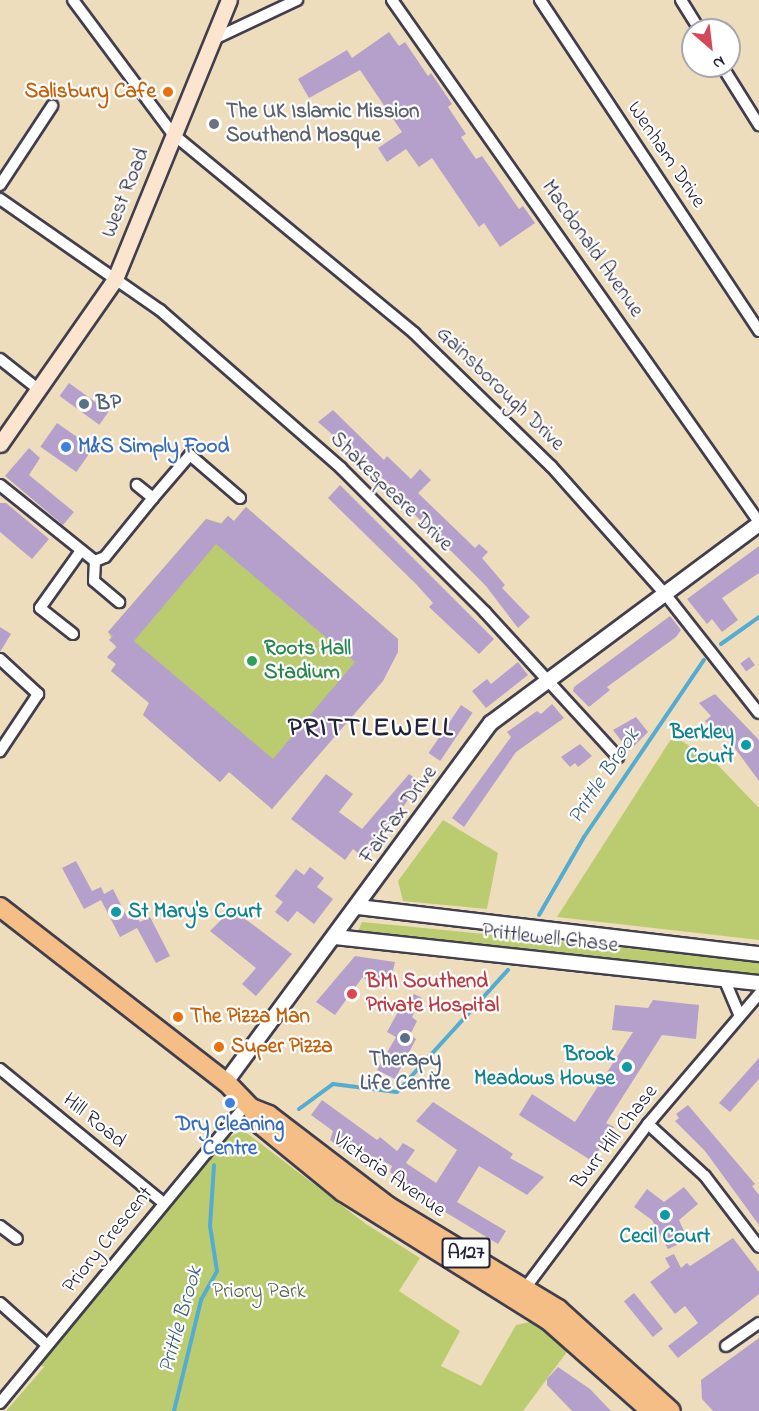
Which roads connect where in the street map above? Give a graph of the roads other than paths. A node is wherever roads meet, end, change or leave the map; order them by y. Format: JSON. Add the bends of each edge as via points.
{"nodes":[{"id":1,"x":73,"y":0,"type":"edge"},
{"id":2,"x":229,"y":0,"type":"edge"},
{"id":3,"x":297,"y":0,"type":"edge"},
{"id":4,"x":392,"y":0,"type":"edge"},
{"id":5,"x":540,"y":0,"type":"edge"},
{"id":6,"x":681,"y":0,"type":"edge"},
{"id":7,"x":692,"y":18,"type":"edge"},
{"id":8,"x":214,"y":39,"type":"junction"},
{"id":9,"x":730,"y":78,"type":"edge"},
{"id":10,"x":52,"y":106,"type":"dead end"},
{"id":11,"x":759,"y":125,"type":"edge"},
{"id":12,"x":173,"y":134,"type":"junction"},
{"id":13,"x":0,"y":185,"type":"edge"},
{"id":14,"x":0,"y":200,"type":"edge"},
{"id":15,"x":114,"y":279,"type":"junction"},
{"id":16,"x":759,"y":331,"type":"edge"},
{"id":17,"x":0,"y":359,"type":"edge"},
{"id":18,"x":38,"y":389,"type":"junction"},
{"id":19,"x":0,"y":444,"type":"edge"},
{"id":20,"x":137,"y":485,"type":"dead end"},
{"id":21,"x":0,"y":486,"type":"edge"},
{"id":22,"x":153,"y":498,"type":"junction"},
{"id":23,"x":240,"y":498,"type":"dead end"},
{"id":24,"x":759,"y":523,"type":"edge"},
{"id":25,"x":80,"y":552,"type":"junction"},
{"id":26,"x":94,"y":561,"type":"junction"},
{"id":27,"x":666,"y":595,"type":"junction"},
{"id":28,"x":119,"y":602,"type":"dead end"},
{"id":29,"x":73,"y":634,"type":"dead end"},
{"id":30,"x":0,"y":659,"type":"edge"},
{"id":31,"x":550,"y":681,"type":"junction"},
{"id":32,"x":759,"y":713,"type":"edge"},
{"id":33,"x":0,"y":751,"type":"edge"},
{"id":34,"x":618,"y":757,"type":"dead end"},
{"id":35,"x":374,"y":885,"type":"junction"},
{"id":36,"x":0,"y":907,"type":"edge"},
{"id":37,"x":358,"y":907,"type":"junction"},
{"id":38,"x":384,"y":910,"type":"junction"},
{"id":39,"x":335,"y":937,"type":"junction"},
{"id":40,"x":759,"y":954,"type":"edge"},
{"id":41,"x":725,"y":981,"type":"junction"},
{"id":42,"x":759,"y":983,"type":"edge"},
{"id":43,"x":759,"y":994,"type":"edge"},
{"id":44,"x":739,"y":1014,"type":"junction"},
{"id":45,"x":0,"y":1069,"type":"edge"},
{"id":46,"x":226,"y":1082,"type":"junction"},
{"id":47,"x":249,"y":1106,"type":"junction"},
{"id":48,"x":648,"y":1124,"type":"junction"},
{"id":49,"x":164,"y":1203,"type":"junction"},
{"id":50,"x":0,"y":1226,"type":"edge"},
{"id":51,"x":17,"y":1239,"type":"dead end"},
{"id":52,"x":759,"y":1246,"type":"edge"},
{"id":53,"x":526,"y":1287,"type":"junction"},
{"id":54,"x":0,"y":1303,"type":"edge"},
{"id":55,"x":759,"y":1323,"type":"edge"},
{"id":56,"x":47,"y":1345,"type":"junction"},
{"id":57,"x":726,"y":1346,"type":"dead end"},
{"id":58,"x":0,"y":1403,"type":"edge"},
{"id":59,"x":651,"y":1411,"type":"edge"},
{"id":60,"x":671,"y":1411,"type":"edge"}],
"edges":[{"from":1,"to":12,"type":"street","name":"Gainsborough Drive"},
{"from":2,"to":8,"type":"main road","name":"West Road"},
{"from":3,"to":8,"type":"street"},
{"from":4,"to":24,"type":"street","name":"Macdonald Avenue"},
{"from":5,"to":16,"type":"street","name":"Wenham Drive"},
{"from":6,"to":7,"type":"street"},
{"from":8,"to":12,"type":"main road","name":"West Road"},
{"from":9,"to":11,"type":"street"},
{"from":10,"to":13,"type":"street"},
{"from":12,"to":15,"type":"main road","name":"West Road"},
{"from":12,"to":27,"type":"street","name":"Gainsborough Drive","via":[[414,333],[551,466]]},
{"from":14,"to":15,"type":"street","name":"Shakespeare Drive"},
{"from":15,"to":18,"type":"main road","name":"West Road"},
{"from":15,"to":31,"type":"street","name":"Shakespeare Drive","via":[[160,310],[341,468]]},
{"from":17,"to":18,"type":"street"},
{"from":18,"to":19,"type":"main road","name":"West Road"},
{"from":20,"to":22,"type":"street"},
{"from":21,"to":25,"type":"street"},
{"from":22,"to":23,"type":"street","via":[[190,455]]},
{"from":22,"to":26,"type":"street","via":[[105,557]]},
{"from":24,"to":27,"type":"street","name":"Fairfax Drive"},
{"from":25,"to":26,"type":"street"},
{"from":25,"to":29,"type":"street","via":[[40,608]]},
{"from":26,"to":28,"type":"street","via":[[94,581]]},
{"from":27,"to":31,"type":"street","name":"Fairfax Drive"},
{"from":27,"to":32,"type":"street","name":"Gainsborough Drive"},
{"from":30,"to":33,"type":"street","via":[[38,694]]},
{"from":31,"to":34,"type":"street","name":"Shakespeare Drive"},
{"from":31,"to":35,"type":"street","name":"Fairfax Drive","via":[[491,723]]},
{"from":35,"to":37,"type":"street","name":"Fairfax Drive"},
{"from":35,"to":38,"type":"street","via":[[377,902]]},
{"from":36,"to":46,"type":"highway","name":"Victoria Avenue","number":"A127"},
{"from":37,"to":38,"type":"street","name":"Prittlewell Chase"},
{"from":37,"to":39,"type":"street","name":"Fairfax Drive"},
{"from":38,"to":40,"type":"street","name":"Prittlewell Chase"},
{"from":39,"to":41,"type":"street","name":"Prittlewell Chase"},
{"from":39,"to":46,"type":"street","name":"Fairfax Drive"},
{"from":41,"to":42,"type":"street","name":"Prittlewell Chase"},
{"from":41,"to":44,"type":"street"},
{"from":43,"to":44,"type":"street","name":"Burr Hill Chase"},
{"from":44,"to":48,"type":"street","name":"Burr Hill Chase"},
{"from":45,"to":49,"type":"street","name":"Hill Road"},
{"from":46,"to":47,"type":"highway","name":"Victoria Avenue","number":"A127"},
{"from":47,"to":49,"type":"street","name":"Priory Crescent"},
{"from":47,"to":53,"type":"highway","name":"Victoria Avenue","number":"A127","via":[[269,1115],[388,1206]]},
{"from":47,"to":59,"type":"highway","name":"Victoria Avenue","number":"A127","via":[[261,1125],[343,1192],[549,1320]]},
{"from":48,"to":52,"type":"street","via":[[705,1176]]},
{"from":48,"to":53,"type":"street","name":"Burr Hill Chase"},
{"from":49,"to":56,"type":"street","name":"Priory Crescent"},
{"from":50,"to":51,"type":"street"},
{"from":53,"to":60,"type":"highway","name":"Victoria Avenue","number":"A127","via":[[591,1336]]},
{"from":54,"to":56,"type":"street"},
{"from":55,"to":57,"type":"street"},
{"from":56,"to":58,"type":"street","name":"Priory Crescent"}]}
